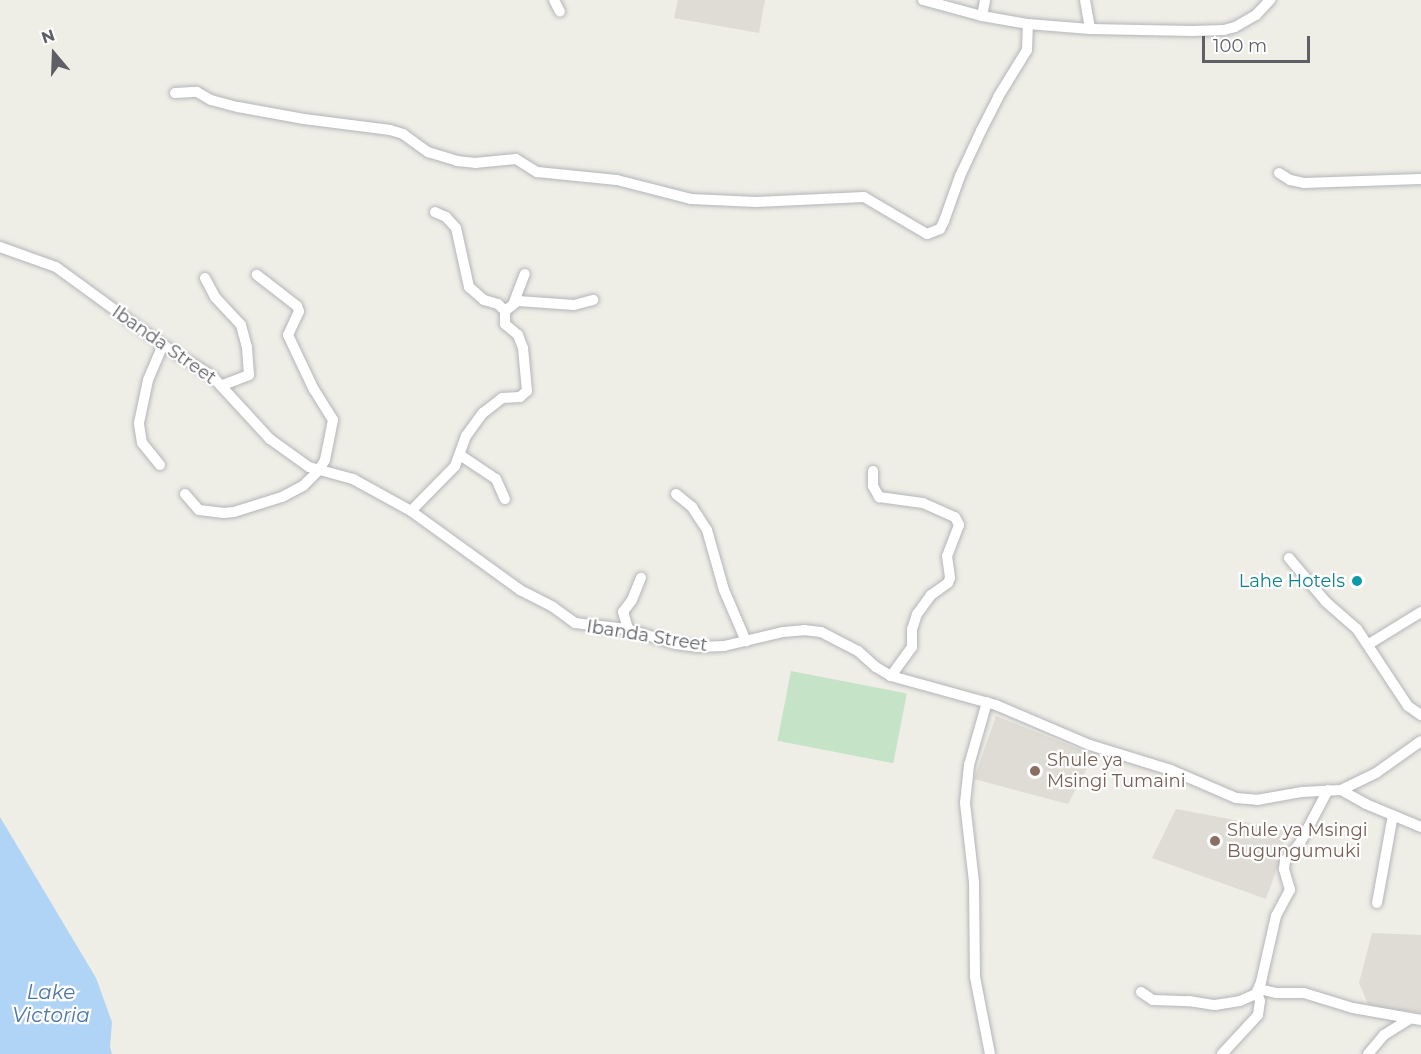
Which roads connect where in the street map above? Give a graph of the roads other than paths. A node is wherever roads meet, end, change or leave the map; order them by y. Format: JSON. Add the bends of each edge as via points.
{"nodes":[{"id":1,"x":554,"y":0,"type":"edge"},
{"id":2,"x":923,"y":0,"type":"edge"},
{"id":3,"x":985,"y":0,"type":"edge"},
{"id":4,"x":1085,"y":0,"type":"edge"},
{"id":5,"x":1270,"y":0,"type":"edge"},
{"id":6,"x":949,"y":4,"type":"edge"},
{"id":7,"x":560,"y":12,"type":"dead end"},
{"id":8,"x":982,"y":16,"type":"junction"},
{"id":9,"x":1028,"y":24,"type":"junction"},
{"id":10,"x":1090,"y":29,"type":"junction"},
{"id":11,"x":175,"y":93,"type":"dead end"},
{"id":12,"x":1279,"y":172,"type":"dead end"},
{"id":13,"x":1421,"y":179,"type":"edge"},
{"id":14,"x":435,"y":212,"type":"dead end"},
{"id":15,"x":0,"y":247,"type":"edge"},
{"id":16,"x":257,"y":274,"type":"dead end"},
{"id":17,"x":525,"y":274,"type":"dead end"},
{"id":18,"x":205,"y":278,"type":"dead end"},
{"id":19,"x":592,"y":300,"type":"dead end"},
{"id":20,"x":514,"y":302,"type":"junction"},
{"id":21,"x":505,"y":310,"type":"junction"},
{"id":22,"x":163,"y":345,"type":"junction"},
{"id":23,"x":221,"y":386,"type":"junction"},
{"id":24,"x":460,"y":455,"type":"junction"},
{"id":25,"x":470,"y":461,"type":"junction"},
{"id":26,"x":160,"y":465,"type":"dead end"},
{"id":27,"x":320,"y":470,"type":"junction"},
{"id":28,"x":451,"y":470,"type":"junction"},
{"id":29,"x":873,"y":471,"type":"dead end"},
{"id":30,"x":676,"y":494,"type":"dead end"},
{"id":31,"x":185,"y":495,"type":"dead end"},
{"id":32,"x":505,"y":499,"type":"dead end"},
{"id":33,"x":411,"y":511,"type":"junction"},
{"id":34,"x":1288,"y":558,"type":"dead end"},
{"id":35,"x":641,"y":578,"type":"dead end"},
{"id":36,"x":1421,"y":612,"type":"edge"},
{"id":37,"x":628,"y":629,"type":"junction"},
{"id":38,"x":746,"y":640,"type":"junction"},
{"id":39,"x":1369,"y":644,"type":"junction"},
{"id":40,"x":891,"y":676,"type":"junction"},
{"id":41,"x":987,"y":702,"type":"junction"},
{"id":42,"x":1421,"y":715,"type":"edge"},
{"id":43,"x":1421,"y":741,"type":"edge"},
{"id":44,"x":1328,"y":790,"type":"junction"},
{"id":45,"x":1341,"y":790,"type":"junction"},
{"id":46,"x":1393,"y":815,"type":"junction"},
{"id":47,"x":1421,"y":827,"type":"edge"},
{"id":48,"x":1377,"y":903,"type":"dead end"},
{"id":49,"x":1258,"y":990,"type":"junction"},
{"id":50,"x":1141,"y":992,"type":"dead end"},
{"id":51,"x":1416,"y":1019,"type":"edge"},
{"id":52,"x":990,"y":1054,"type":"edge"},
{"id":53,"x":1222,"y":1054,"type":"edge"},
{"id":54,"x":1368,"y":1054,"type":"edge"}],
"edges":[{"from":1,"to":7,"type":"street"},
{"from":2,"to":6,"type":"street"},
{"from":3,"to":8,"type":"street"},
{"from":4,"to":10,"type":"street"},
{"from":5,"to":10,"type":"street","via":[[1256,15],[1224,30]]},
{"from":6,"to":8,"type":"street"},
{"from":8,"to":9,"type":"street"},
{"from":9,"to":10,"type":"street"},
{"from":9,"to":11,"type":"street","via":[[1027,50],[981,132],[944,222],[940,229],[927,234],[864,197],[756,202],[691,199],[617,180],[537,172],[516,159],[457,161],[428,152],[403,134],[390,130],[304,119],[238,107],[197,93]]},
{"from":12,"to":13,"type":"street","via":[[1304,183]]},
{"from":14,"to":21,"type":"street","via":[[456,228],[469,287]]},
{"from":15,"to":22,"type":"street","name":"Ibanda Street","via":[[56,267]]},
{"from":16,"to":27,"type":"street","via":[[299,311],[290,330],[291,344],[333,420],[326,460]]},
{"from":17,"to":20,"type":"street"},
{"from":18,"to":23,"type":"street","via":[[215,297],[241,325],[247,347],[249,375]]},
{"from":19,"to":20,"type":"street","via":[[574,305]]},
{"from":20,"to":21,"type":"street"},
{"from":21,"to":24,"type":"street","via":[[505,324],[518,335],[523,348],[526,393],[502,398],[483,413],[466,436]]},
{"from":22,"to":23,"type":"street","name":"Ibanda Street"},
{"from":22,"to":26,"type":"street","via":[[148,380],[139,423],[142,443]]},
{"from":23,"to":27,"type":"street","name":"Ibanda Street","via":[[270,439],[309,467]]},
{"from":24,"to":25,"type":"street"},
{"from":24,"to":28,"type":"street"},
{"from":25,"to":28,"type":"street"},
{"from":25,"to":32,"type":"street","via":[[496,479]]},
{"from":27,"to":31,"type":"street","via":[[303,486],[282,497],[234,512],[199,510]]},
{"from":27,"to":33,"type":"street","name":"Ibanda Street","via":[[353,479]]},
{"from":28,"to":33,"type":"street"},
{"from":29,"to":40,"type":"street","via":[[873,486],[879,497],[923,502],[955,517],[959,525],[946,562],[948,583],[931,595],[917,614],[912,648]]},
{"from":30,"to":38,"type":"street","via":[[692,507],[707,530],[724,590]]},
{"from":33,"to":37,"type":"street","name":"Ibanda Street","via":[[506,580],[574,623]]},
{"from":34,"to":39,"type":"street"},
{"from":35,"to":37,"type":"street","via":[[623,612]]},
{"from":36,"to":39,"type":"street"},
{"from":37,"to":38,"type":"street","name":"Ibanda Street","via":[[697,647]]},
{"from":38,"to":40,"type":"street","name":"Ibanda Street","via":[[804,630],[821,632],[858,651]]},
{"from":39,"to":42,"type":"street","via":[[1408,706]]},
{"from":40,"to":41,"type":"street","name":"Ibanda Street"},
{"from":41,"to":44,"type":"street","name":"Ibanda Street","via":[[1236,798],[1264,799]]},
{"from":41,"to":52,"type":"street","via":[[969,765],[965,803],[974,882],[975,977]]},
{"from":43,"to":45,"type":"street","via":[[1376,773]]},
{"from":44,"to":45,"type":"street","name":"Ibanda Street"},
{"from":44,"to":49,"type":"street","via":[[1300,843],[1285,861],[1290,890],[1276,916]]},
{"from":45,"to":46,"type":"street"},
{"from":46,"to":47,"type":"street"},
{"from":46,"to":48,"type":"street"},
{"from":49,"to":50,"type":"street","via":[[1251,997],[1215,1005],[1153,1000]]},
{"from":49,"to":51,"type":"street","via":[[1304,993],[1353,1008]]},
{"from":49,"to":53,"type":"street","via":[[1258,1015]]},
{"from":51,"to":54,"type":"street","via":[[1384,1035]]}]}
